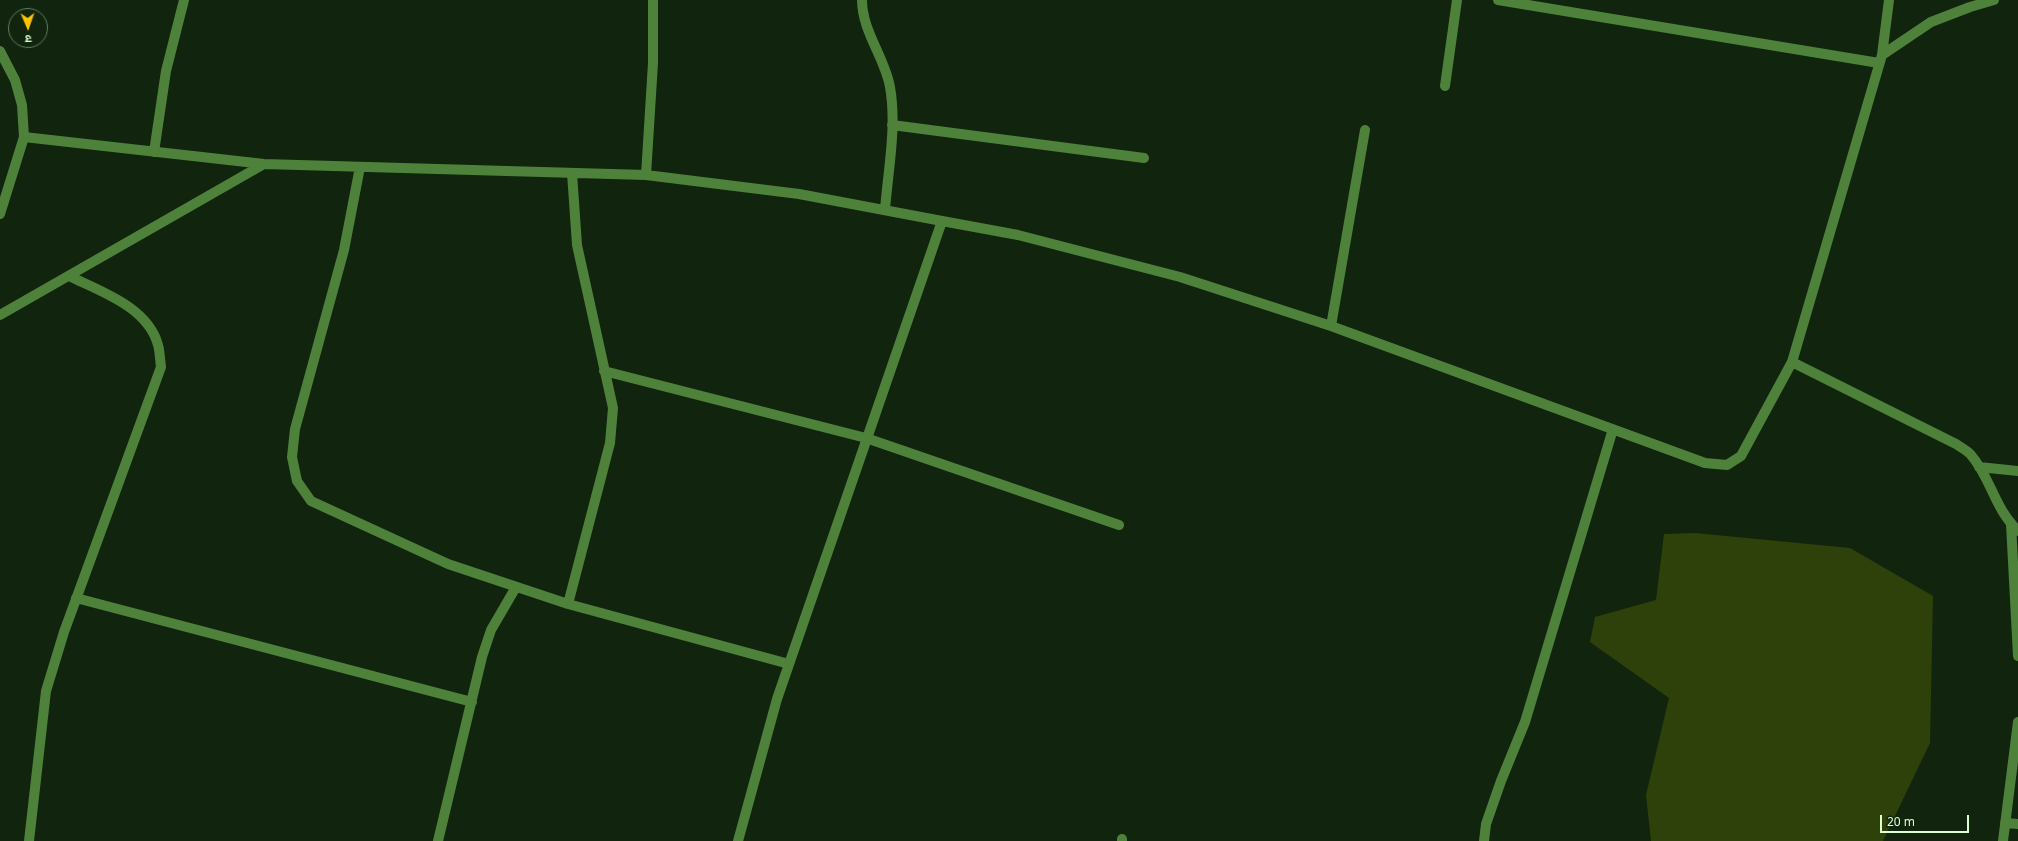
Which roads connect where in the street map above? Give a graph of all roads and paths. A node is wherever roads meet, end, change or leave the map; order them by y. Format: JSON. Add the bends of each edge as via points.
{"nodes":[{"id":1,"x":184,"y":0,"type":"edge"},
{"id":2,"x":653,"y":0,"type":"edge"},
{"id":3,"x":862,"y":0,"type":"edge"},
{"id":4,"x":1457,"y":0,"type":"edge"},
{"id":5,"x":1498,"y":0,"type":"edge"},
{"id":6,"x":1889,"y":0,"type":"edge"},
{"id":7,"x":1994,"y":0,"type":"edge"},
{"id":8,"x":0,"y":51,"type":"edge"},
{"id":9,"x":1881,"y":59,"type":"junction"},
{"id":10,"x":1445,"y":86,"type":"dead end"},
{"id":11,"x":892,"y":125,"type":"junction"},
{"id":12,"x":1365,"y":130,"type":"dead end"},
{"id":13,"x":24,"y":137,"type":"junction"},
{"id":14,"x":154,"y":152,"type":"junction"},
{"id":15,"x":1144,"y":158,"type":"dead end"},
{"id":16,"x":264,"y":164,"type":"junction"},
{"id":17,"x":360,"y":167,"type":"junction"},
{"id":18,"x":572,"y":173,"type":"junction"},
{"id":19,"x":646,"y":175,"type":"junction"},
{"id":20,"x":885,"y":210,"type":"junction"},
{"id":21,"x":0,"y":214,"type":"edge"},
{"id":22,"x":942,"y":221,"type":"junction"},
{"id":23,"x":68,"y":276,"type":"junction"},
{"id":24,"x":0,"y":315,"type":"edge"},
{"id":25,"x":1331,"y":326,"type":"junction"},
{"id":26,"x":1792,"y":362,"type":"junction"},
{"id":27,"x":604,"y":371,"type":"junction"},
{"id":28,"x":1613,"y":429,"type":"junction"},
{"id":29,"x":866,"y":438,"type":"junction"},
{"id":30,"x":1979,"y":467,"type":"junction"},
{"id":31,"x":2018,"y":471,"type":"edge"},
{"id":32,"x":1118,"y":526,"type":"dead end"},
{"id":33,"x":2015,"y":528,"type":"edge"},
{"id":34,"x":516,"y":587,"type":"junction"},
{"id":35,"x":76,"y":598,"type":"junction"},
{"id":36,"x":568,"y":604,"type":"junction"},
{"id":37,"x":2018,"y":656,"type":"edge"},
{"id":38,"x":790,"y":664,"type":"junction"},
{"id":39,"x":472,"y":702,"type":"junction"},
{"id":40,"x":2018,"y":722,"type":"edge"},
{"id":41,"x":2005,"y":823,"type":"junction"},
{"id":42,"x":2018,"y":824,"type":"edge"},
{"id":43,"x":29,"y":841,"type":"edge"},
{"id":44,"x":438,"y":841,"type":"edge"},
{"id":45,"x":738,"y":841,"type":"edge"},
{"id":46,"x":1484,"y":841,"type":"edge"},
{"id":47,"x":2003,"y":841,"type":"edge"}],
"edges":[{"from":1,"to":14,"type":"street","via":[[166,71]]},
{"from":2,"to":19,"type":"street","via":[[653,64]]},
{"from":3,"to":11,"type":"street","via":[[866,22],[890,85]]},
{"from":4,"to":10,"type":"street"},
{"from":5,"to":9,"type":"street"},
{"from":6,"to":9,"type":"street"},
{"from":7,"to":9,"type":"street","via":[[1931,22]]},
{"from":8,"to":13,"type":"street","via":[[15,80],[22,105]]},
{"from":9,"to":26,"type":"street"},
{"from":11,"to":15,"type":"street"},
{"from":11,"to":20,"type":"street"},
{"from":12,"to":25,"type":"street"},
{"from":13,"to":14,"type":"street"},
{"from":13,"to":21,"type":"street"},
{"from":14,"to":16,"type":"street"},
{"from":16,"to":17,"type":"street"},
{"from":16,"to":23,"type":"street"},
{"from":17,"to":18,"type":"street"},
{"from":17,"to":34,"type":"street","via":[[344,250],[295,429],[292,457],[297,481],[311,501],[448,564]]},
{"from":18,"to":19,"type":"street"},
{"from":18,"to":27,"type":"street","via":[[577,245]]},
{"from":19,"to":20,"type":"street","via":[[799,194]]},
{"from":20,"to":22,"type":"street"},
{"from":22,"to":25,"type":"street","via":[[1018,235],[1180,276]]},
{"from":22,"to":29,"type":"street"},
{"from":23,"to":24,"type":"street"},
{"from":23,"to":35,"type":"street","via":[[129,306],[158,344],[161,366]]},
{"from":25,"to":28,"type":"street"},
{"from":26,"to":28,"type":"street","via":[[1741,456],[1727,465],[1705,464]]},
{"from":26,"to":30,"type":"street","via":[[1956,444],[1970,454]]},
{"from":27,"to":29,"type":"street"},
{"from":27,"to":36,"type":"street","via":[[613,408],[610,443]]},
{"from":28,"to":46,"type":"street","via":[[1525,722],[1486,824]]},
{"from":29,"to":32,"type":"street"},
{"from":29,"to":38,"type":"street"},
{"from":30,"to":31,"type":"street"},
{"from":30,"to":33,"type":"street","via":[[1999,508]]},
{"from":33,"to":37,"type":"street"},
{"from":34,"to":36,"type":"street"},
{"from":34,"to":39,"type":"street","via":[[491,630]]},
{"from":35,"to":39,"type":"street"},
{"from":35,"to":43,"type":"street","via":[[46,690]]},
{"from":36,"to":38,"type":"street"},
{"from":38,"to":45,"type":"street","via":[[777,699]]},
{"from":39,"to":44,"type":"street"},
{"from":40,"to":41,"type":"street"},
{"from":41,"to":42,"type":"street"},
{"from":41,"to":47,"type":"street"}]}
